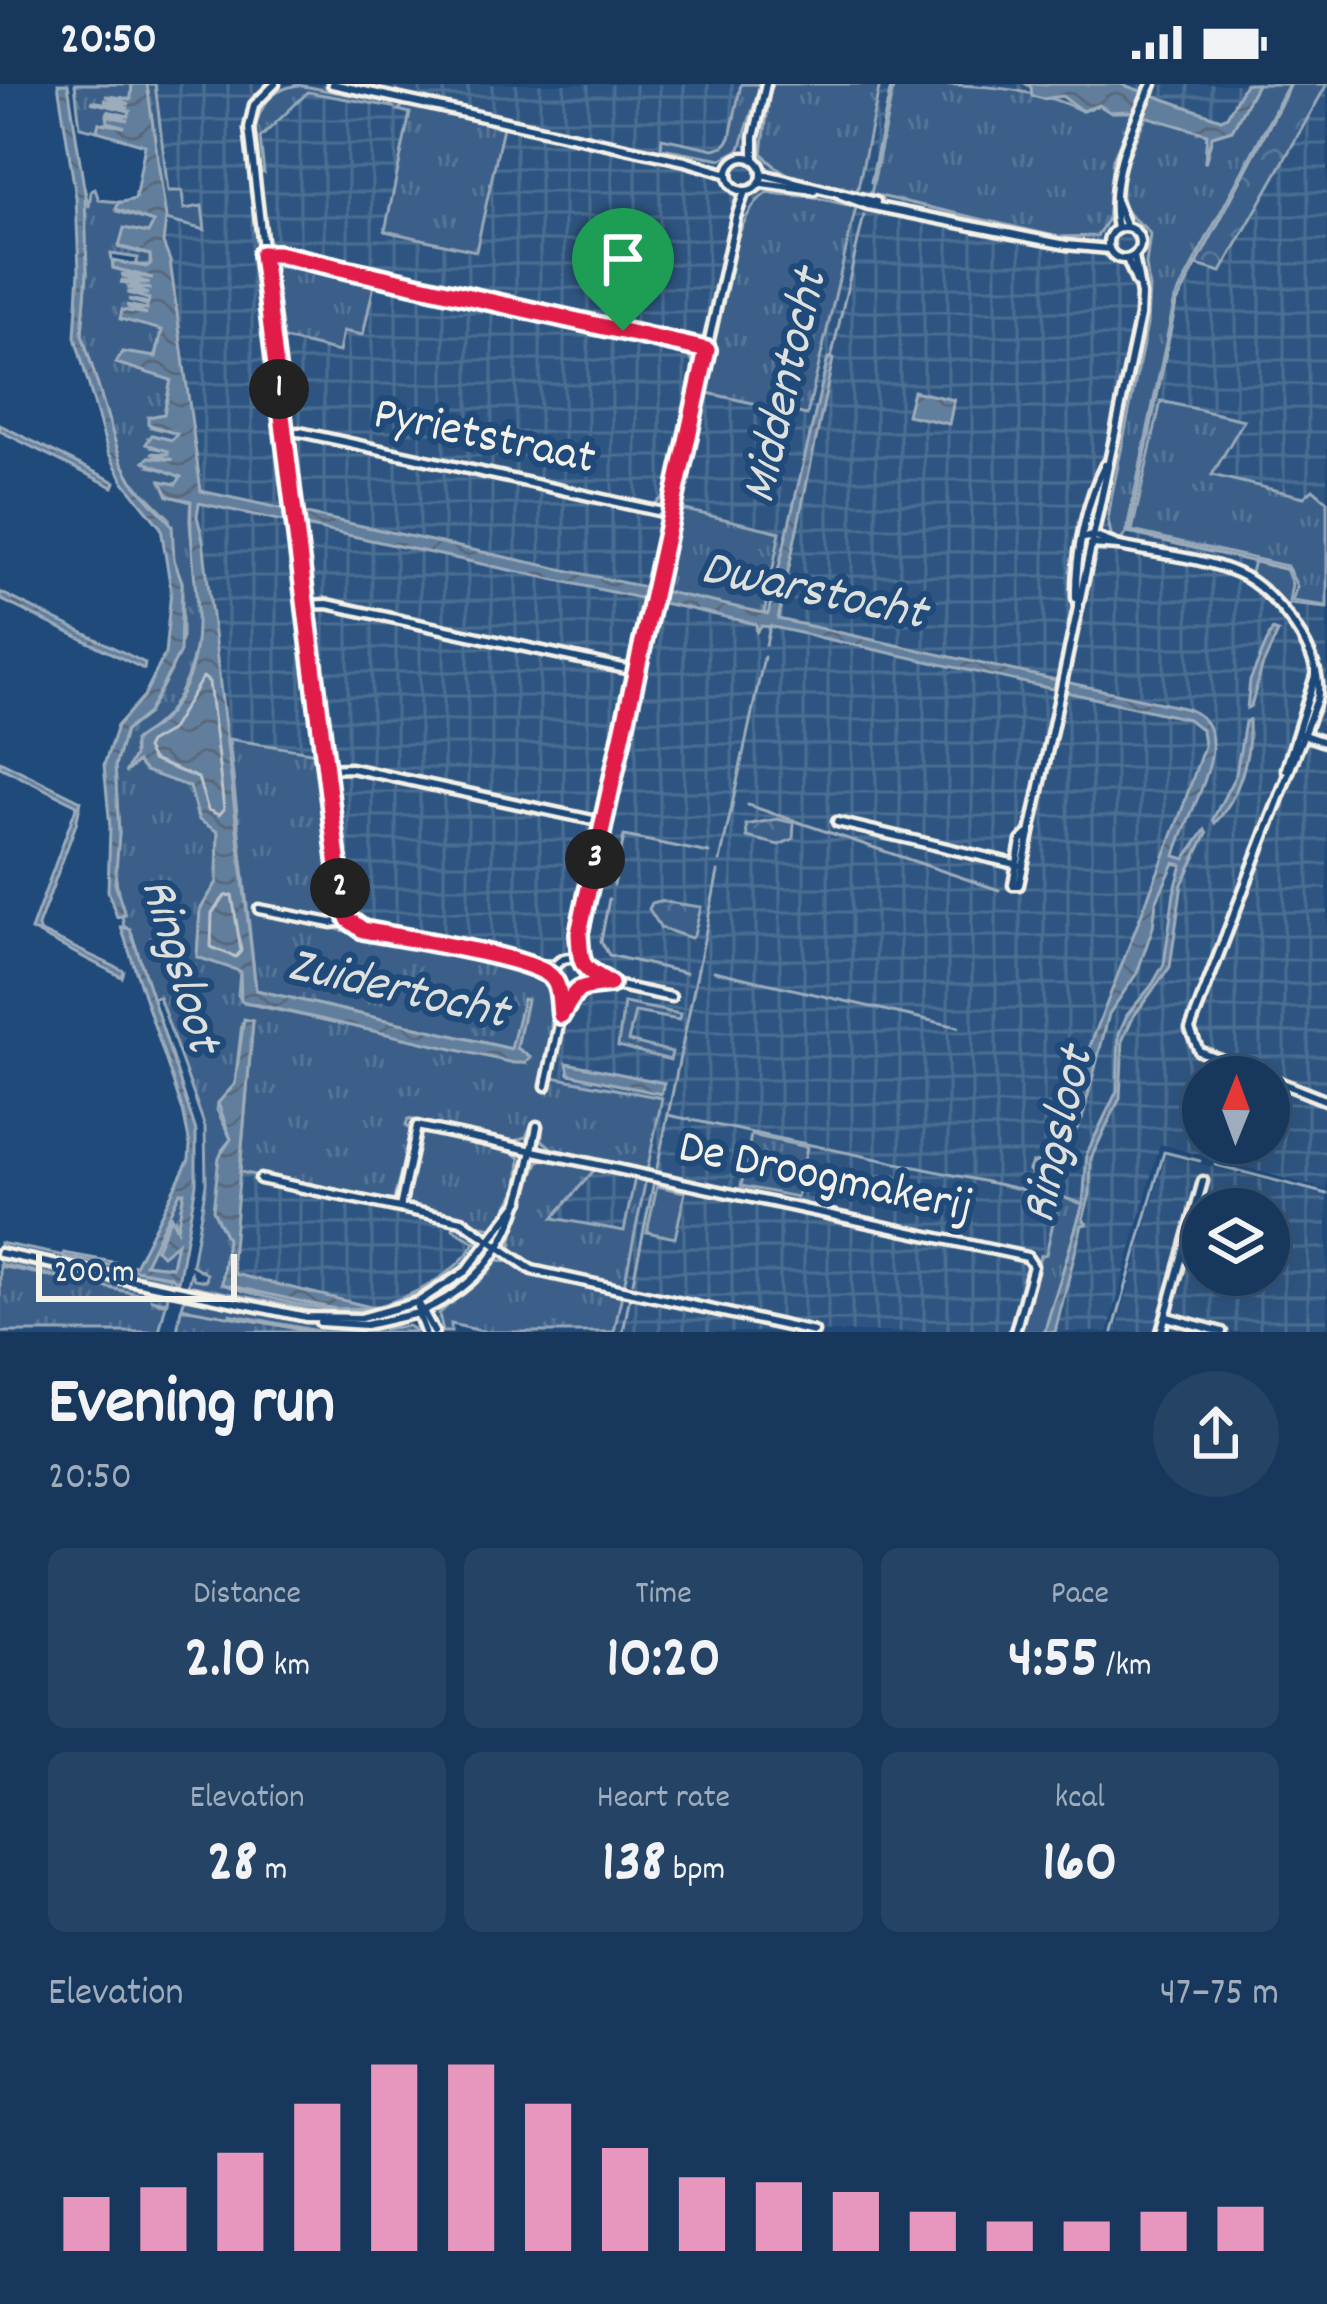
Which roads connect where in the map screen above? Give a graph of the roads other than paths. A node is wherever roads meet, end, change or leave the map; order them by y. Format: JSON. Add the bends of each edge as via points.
{"nodes":[{"id":1,"x":275,"y":84,"type":"edge"},
{"id":2,"x":332,"y":84,"type":"edge"},
{"id":3,"x":766,"y":84,"type":"edge"},
{"id":4,"x":1151,"y":86,"type":"edge"},
{"id":5,"x":750,"y":159,"type":"junction"},
{"id":6,"x":729,"y":171,"type":"junction"},
{"id":7,"x":761,"y":179,"type":"junction"},
{"id":8,"x":741,"y":190,"type":"junction"},
{"id":9,"x":1121,"y":228,"type":"junction"},
{"id":10,"x":1108,"y":245,"type":"junction"},
{"id":11,"x":262,"y":254,"type":"junction"},
{"id":12,"x":1130,"y":258,"type":"junction"},
{"id":13,"x":707,"y":350,"type":"junction"},
{"id":14,"x":285,"y":432,"type":"junction"},
{"id":15,"x":671,"y":514,"type":"junction"},
{"id":16,"x":1089,"y":540,"type":"junction"},
{"id":17,"x":306,"y":605,"type":"junction"},
{"id":18,"x":636,"y":671,"type":"junction"},
{"id":19,"x":1300,"y":734,"type":"junction"},
{"id":20,"x":1327,"y":743,"type":"edge"},
{"id":21,"x":326,"y":769,"type":"junction"},
{"id":22,"x":603,"y":822,"type":"junction"},
{"id":23,"x":837,"y":822,"type":"dead end"},
{"id":24,"x":259,"y":909,"type":"dead end"},
{"id":25,"x":349,"y":920,"type":"junction"},
{"id":26,"x":573,"y":959,"type":"junction"},
{"id":27,"x":554,"y":971,"type":"junction"},
{"id":28,"x":586,"y":979,"type":"junction"},
{"id":29,"x":565,"y":992,"type":"junction"},
{"id":30,"x":671,"y":997,"type":"dead end"},
{"id":31,"x":1212,"y":1056,"type":"edge"},
{"id":32,"x":546,"y":1086,"type":"dead end"},
{"id":33,"x":1290,"y":1086,"type":"edge"},
{"id":34,"x":1327,"y":1100,"type":"edge"},
{"id":35,"x":537,"y":1126,"type":"dead end"},
{"id":36,"x":532,"y":1150,"type":"junction"},
{"id":37,"x":260,"y":1179,"type":"dead end"},
{"id":38,"x":1203,"y":1181,"type":"dead end"},
{"id":39,"x":1201,"y":1188,"type":"edge"},
{"id":40,"x":400,"y":1208,"type":"junction"},
{"id":41,"x":495,"y":1244,"type":"junction"},
{"id":42,"x":0,"y":1253,"type":"edge"},
{"id":43,"x":1182,"y":1258,"type":"edge"},
{"id":44,"x":418,"y":1302,"type":"junction"},
{"id":45,"x":421,"y":1312,"type":"junction"},
{"id":46,"x":305,"y":1317,"type":"junction"},
{"id":47,"x":1165,"y":1317,"type":"junction"},
{"id":48,"x":425,"y":1332,"type":"edge"},
{"id":49,"x":434,"y":1332,"type":"edge"},
{"id":50,"x":814,"y":1332,"type":"edge"},
{"id":51,"x":1015,"y":1332,"type":"edge"},
{"id":52,"x":1161,"y":1332,"type":"edge"},
{"id":53,"x":1222,"y":1332,"type":"edge"}],
"edges":[{"from":1,"to":11,"type":"street","via":[[249,123]]},
{"from":2,"to":6,"type":"street"},
{"from":3,"to":5,"type":"street"},
{"from":4,"to":9,"type":"street","via":[[1119,165],[1114,199]]},
{"from":5,"to":6,"type":"street"},
{"from":5,"to":7,"type":"street"},
{"from":6,"to":8,"type":"street"},
{"from":7,"to":8,"type":"street"},
{"from":7,"to":10,"type":"street","via":[[1078,246]]},
{"from":8,"to":13,"type":"street"},
{"from":9,"to":10,"type":"street"},
{"from":9,"to":12,"type":"street","via":[[1140,239]]},
{"from":10,"to":12,"type":"street","via":[[1116,257]]},
{"from":11,"to":13,"type":"street"},
{"from":11,"to":14,"type":"street"},
{"from":12,"to":16,"type":"street","via":[[1140,316]]},
{"from":13,"to":15,"type":"street"},
{"from":14,"to":15,"type":"street","name":"Pyrietstraat"},
{"from":14,"to":17,"type":"street"},
{"from":15,"to":18,"type":"street"},
{"from":16,"to":19,"type":"street","via":[[1246,578],[1308,644],[1316,668]]},
{"from":16,"to":23,"type":"street","via":[[1019,865]]},
{"from":17,"to":18,"type":"street"},
{"from":17,"to":21,"type":"street"},
{"from":18,"to":22,"type":"street"},
{"from":19,"to":20,"type":"street"},
{"from":19,"to":31,"type":"street","via":[[1190,1029],[1199,1051]]},
{"from":21,"to":22,"type":"street"},
{"from":21,"to":25,"type":"street"},
{"from":22,"to":26,"type":"street"},
{"from":24,"to":25,"type":"street"},
{"from":25,"to":27,"type":"street","via":[[363,930]]},
{"from":26,"to":27,"type":"street"},
{"from":26,"to":28,"type":"street"},
{"from":27,"to":29,"type":"street"},
{"from":28,"to":29,"type":"street"},
{"from":28,"to":30,"type":"street"},
{"from":29,"to":32,"type":"street"},
{"from":33,"to":34,"type":"street"},
{"from":35,"to":36,"type":"street"},
{"from":36,"to":40,"type":"street","via":[[417,1126]]},
{"from":36,"to":41,"type":"street","via":[[520,1201]]},
{"from":36,"to":51,"type":"street","name":"De Droogmakerij","via":[[1027,1257],[1033,1266]]},
{"from":37,"to":40,"type":"street"},
{"from":38,"to":39,"type":"street"},
{"from":40,"to":41,"type":"street","via":[[462,1221]]},
{"from":41,"to":44,"type":"street"},
{"from":41,"to":45,"type":"street","via":[[472,1278]]},
{"from":41,"to":50,"type":"street","via":[[532,1270]]},
{"from":42,"to":46,"type":"street"},
{"from":43,"to":47,"type":"street"},
{"from":44,"to":45,"type":"street"},
{"from":44,"to":46,"type":"street","via":[[361,1318]]},
{"from":45,"to":46,"type":"street","via":[[355,1326]]},
{"from":45,"to":48,"type":"street"},
{"from":45,"to":49,"type":"street"},
{"from":47,"to":52,"type":"street"},
{"from":47,"to":53,"type":"street"}]}
